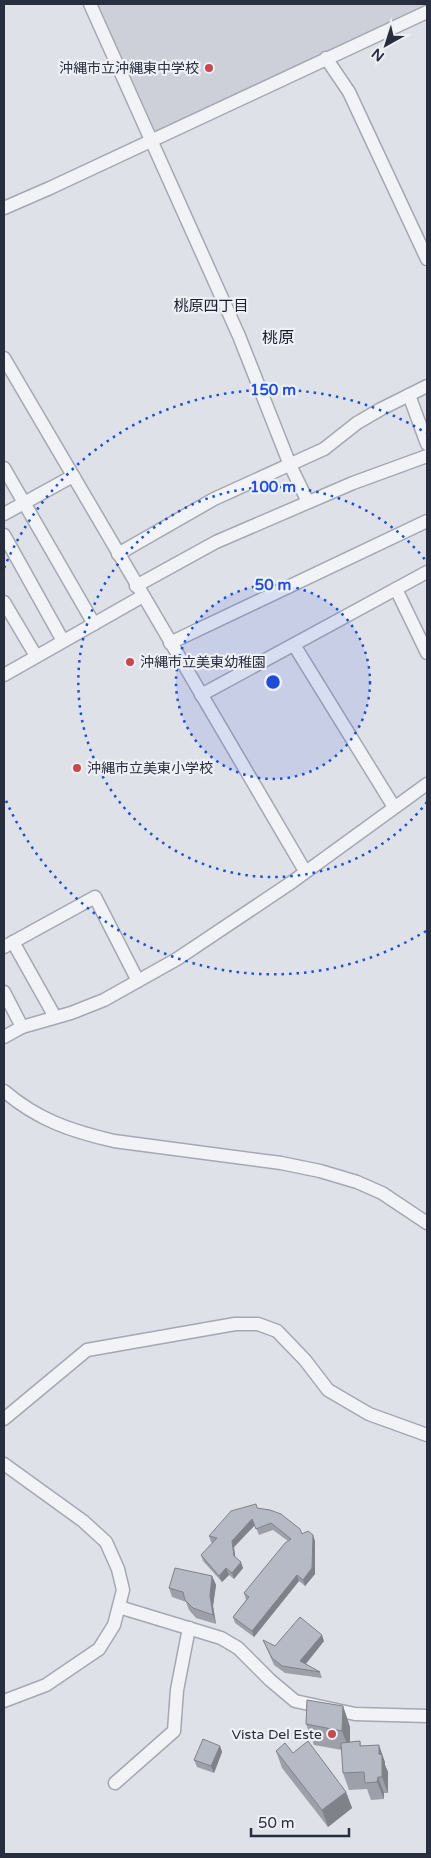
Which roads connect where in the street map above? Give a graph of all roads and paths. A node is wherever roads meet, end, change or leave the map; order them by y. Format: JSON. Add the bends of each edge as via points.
{"nodes":[{"id":1,"x":90,"y":4,"type":"edge"},
{"id":2,"x":427,"y":12,"type":"edge"},
{"id":3,"x":326,"y":58,"type":"junction"},
{"id":4,"x":151,"y":140,"type":"junction"},
{"id":5,"x":4,"y":208,"type":"edge"},
{"id":6,"x":427,"y":259,"type":"edge"},
{"id":7,"x":4,"y":359,"type":"edge"},
{"id":8,"x":427,"y":386,"type":"edge"},
{"id":9,"x":409,"y":395,"type":"junction"},
{"id":10,"x":427,"y":444,"type":"edge"},
{"id":11,"x":427,"y":456,"type":"edge"},
{"id":12,"x":290,"y":464,"type":"junction"},
{"id":13,"x":4,"y":468,"type":"edge"},
{"id":14,"x":73,"y":476,"type":"junction"},
{"id":15,"x":308,"y":502,"type":"junction"},
{"id":16,"x":23,"y":504,"type":"junction"},
{"id":17,"x":4,"y":514,"type":"edge"},
{"id":18,"x":427,"y":521,"type":"edge"},
{"id":19,"x":4,"y":535,"type":"edge"},
{"id":20,"x":118,"y":554,"type":"junction"},
{"id":21,"x":427,"y":572,"type":"edge"},
{"id":22,"x":396,"y":589,"type":"junction"},
{"id":23,"x":139,"y":591,"type":"junction"},
{"id":24,"x":4,"y":602,"type":"edge"},
{"id":25,"x":94,"y":624,"type":"junction"},
{"id":26,"x":63,"y":641,"type":"junction"},
{"id":27,"x":170,"y":643,"type":"junction"},
{"id":28,"x":294,"y":645,"type":"junction"},
{"id":29,"x":427,"y":653,"type":"edge"},
{"id":30,"x":36,"y":656,"type":"junction"},
{"id":31,"x":4,"y":674,"type":"edge"},
{"id":32,"x":201,"y":695,"type":"junction"},
{"id":33,"x":427,"y":784,"type":"edge"},
{"id":34,"x":394,"y":807,"type":"junction"},
{"id":35,"x":305,"y":871,"type":"junction"},
{"id":36,"x":9,"y":945,"type":"edge"},
{"id":37,"x":138,"y":981,"type":"junction"},
{"id":38,"x":4,"y":992,"type":"edge"},
{"id":39,"x":55,"y":1017,"type":"junction"},
{"id":40,"x":22,"y":1027,"type":"junction"},
{"id":41,"x":4,"y":1037,"type":"edge"},
{"id":42,"x":4,"y":1091,"type":"edge"},
{"id":43,"x":427,"y":1223,"type":"edge"},
{"id":44,"x":4,"y":1419,"type":"edge"},
{"id":45,"x":427,"y":1435,"type":"edge"},
{"id":46,"x":4,"y":1464,"type":"edge"},
{"id":47,"x":119,"y":1607,"type":"junction"},
{"id":48,"x":189,"y":1628,"type":"junction"},
{"id":49,"x":4,"y":1701,"type":"edge"},
{"id":50,"x":427,"y":1716,"type":"edge"},
{"id":51,"x":115,"y":1783,"type":"dead end"}],
"edges":[{"from":1,"to":4,"type":"street"},
{"from":2,"to":3,"type":"street"},
{"from":3,"to":4,"type":"street"},
{"from":3,"to":6,"type":"street","via":[[349,92]]},
{"from":4,"to":5,"type":"street"},
{"from":4,"to":12,"type":"street","via":[[239,336]]},
{"from":7,"to":14,"type":"street"},
{"from":8,"to":9,"type":"street"},
{"from":9,"to":10,"type":"street"},
{"from":9,"to":12,"type":"street","via":[[357,423],[324,449]]},
{"from":11,"to":15,"type":"street"},
{"from":12,"to":15,"type":"street"},
{"from":12,"to":20,"type":"street","via":[[214,499]]},
{"from":13,"to":16,"type":"street"},
{"from":14,"to":16,"type":"street"},
{"from":14,"to":20,"type":"street"},
{"from":15,"to":23,"type":"street","via":[[216,542]]},
{"from":16,"to":17,"type":"street"},
{"from":16,"to":25,"type":"street"},
{"from":18,"to":27,"type":"street"},
{"from":19,"to":26,"type":"street"},
{"from":20,"to":23,"type":"street"},
{"from":21,"to":22,"type":"street"},
{"from":22,"to":28,"type":"street"},
{"from":22,"to":29,"type":"street"},
{"from":23,"to":25,"type":"street"},
{"from":23,"to":27,"type":"street"},
{"from":24,"to":30,"type":"street"},
{"from":25,"to":26,"type":"street"},
{"from":26,"to":30,"type":"street"},
{"from":27,"to":32,"type":"street"},
{"from":28,"to":32,"type":"street"},
{"from":28,"to":34,"type":"street"},
{"from":30,"to":31,"type":"street"},
{"from":32,"to":35,"type":"street"},
{"from":33,"to":34,"type":"street"},
{"from":34,"to":35,"type":"street"},
{"from":35,"to":37,"type":"street","via":[[177,959]]},
{"from":36,"to":37,"type":"street","via":[[95,897]]},
{"from":36,"to":39,"type":"street"},
{"from":37,"to":39,"type":"street","via":[[104,1000]]},
{"from":38,"to":40,"type":"street"},
{"from":39,"to":40,"type":"street"},
{"from":40,"to":41,"type":"street"},
{"from":42,"to":43,"type":"street","via":[[22,1106],[51,1122],[89,1135],[281,1163],[357,1182],[382,1193]]},
{"from":44,"to":45,"type":"street","via":[[87,1350],[235,1324],[258,1324],[277,1331],[328,1390],[369,1414]]},
{"from":46,"to":47,"type":"street","via":[[83,1521],[106,1542],[123,1590]]},
{"from":47,"to":48,"type":"street"},
{"from":47,"to":49,"type":"street","via":[[114,1625],[98,1650],[46,1685]]},
{"from":48,"to":50,"type":"street","via":[[221,1638],[238,1648],[295,1701],[355,1714]]},
{"from":48,"to":51,"type":"street","via":[[177,1690],[174,1731]]}]}
